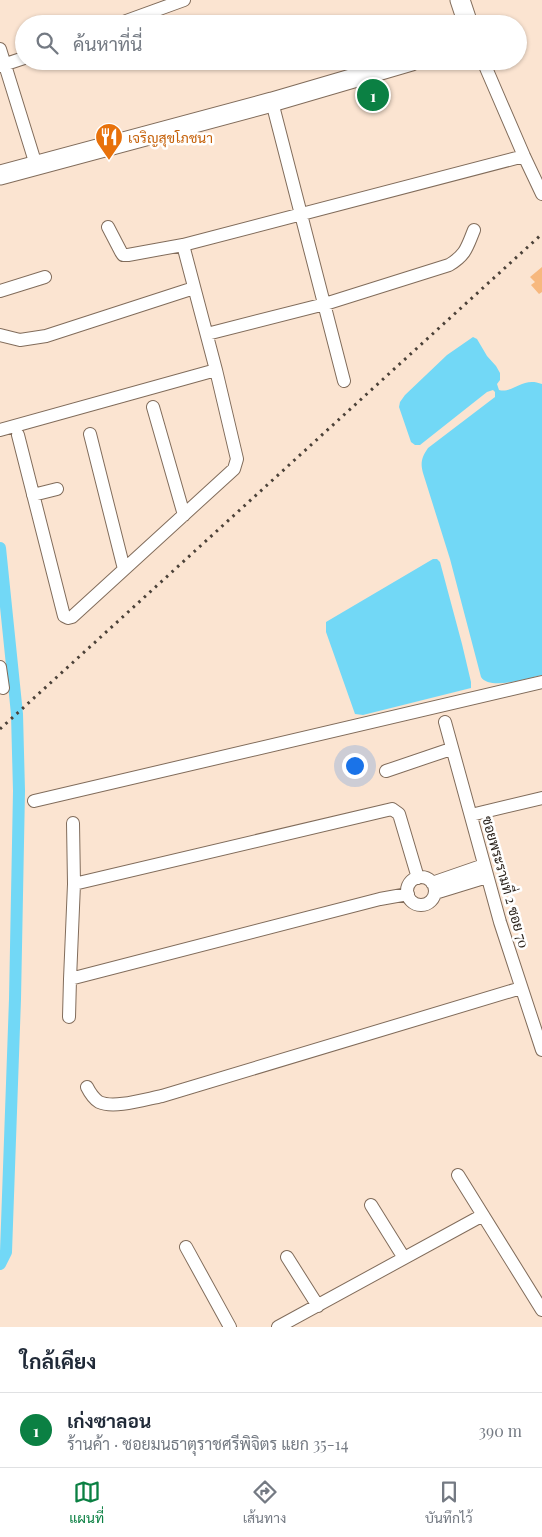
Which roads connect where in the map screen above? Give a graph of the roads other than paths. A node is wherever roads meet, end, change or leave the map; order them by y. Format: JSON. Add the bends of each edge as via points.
{"nodes":[{"id":1,"x":184,"y":0,"type":"edge"},
{"id":2,"x":460,"y":0,"type":"edge"},
{"id":3,"x":143,"y":15,"type":"edge"},
{"id":4,"x":465,"y":15,"type":"edge"},
{"id":5,"x":0,"y":48,"type":"edge"},
{"id":6,"x":15,"y":61,"type":"edge"},
{"id":7,"x":3,"y":65,"type":"edge"},
{"id":8,"x":381,"y":70,"type":"edge"},
{"id":9,"x":487,"y":70,"type":"edge"},
{"id":10,"x":272,"y":102,"type":"junction"},
{"id":11,"x":524,"y":156,"type":"junction"},
{"id":12,"x":36,"y":165,"type":"junction"},
{"id":13,"x":0,"y":175,"type":"edge"},
{"id":14,"x":542,"y":194,"type":"edge"},
{"id":15,"x":301,"y":214,"type":"junction"},
{"id":16,"x":108,"y":227,"type":"dead end"},
{"id":17,"x":474,"y":230,"type":"dead end"},
{"id":18,"x":183,"y":244,"type":"junction"},
{"id":19,"x":45,"y":277,"type":"dead end"},
{"id":20,"x":194,"y":288,"type":"junction"},
{"id":21,"x":0,"y":291,"type":"edge"},
{"id":22,"x":325,"y":304,"type":"junction"},
{"id":23,"x":207,"y":334,"type":"junction"},
{"id":24,"x":0,"y":335,"type":"edge"},
{"id":25,"x":216,"y":370,"type":"junction"},
{"id":26,"x":344,"y":381,"type":"dead end"},
{"id":27,"x":153,"y":408,"type":"dead end"},
{"id":28,"x":0,"y":430,"type":"edge"},
{"id":29,"x":90,"y":434,"type":"dead end"},
{"id":30,"x":18,"y":435,"type":"dead end"},
{"id":31,"x":57,"y":490,"type":"dead end"},
{"id":32,"x":33,"y":495,"type":"junction"},
{"id":33,"x":184,"y":514,"type":"junction"},
{"id":34,"x":124,"y":569,"type":"junction"},
{"id":35,"x":0,"y":667,"type":"edge"},
{"id":36,"x":542,"y":682,"type":"edge"},
{"id":37,"x":3,"y":688,"type":"dead end"},
{"id":38,"x":444,"y":722,"type":"dead end"},
{"id":39,"x":451,"y":749,"type":"junction"},
{"id":40,"x":386,"y":771,"type":"dead end"},
{"id":41,"x":542,"y":798,"type":"edge"},
{"id":42,"x":34,"y":801,"type":"dead end"},
{"id":43,"x":470,"y":814,"type":"junction"},
{"id":44,"x":74,"y":823,"type":"dead end"},
{"id":45,"x":485,"y":871,"type":"junction"},
{"id":46,"x":418,"y":878,"type":"junction"},
{"id":47,"x":74,"y":884,"type":"junction"},
{"id":48,"x":433,"y":888,"type":"junction"},
{"id":49,"x":408,"y":894,"type":"junction"},
{"id":50,"x":70,"y":979,"type":"junction"},
{"id":51,"x":521,"y":988,"type":"junction"},
{"id":52,"x":69,"y":1018,"type":"dead end"},
{"id":53,"x":542,"y":1050,"type":"edge"},
{"id":54,"x":87,"y":1087,"type":"dead end"},
{"id":55,"x":458,"y":1175,"type":"dead end"},
{"id":56,"x":370,"y":1205,"type":"dead end"},
{"id":57,"x":483,"y":1215,"type":"junction"},
{"id":58,"x":186,"y":1247,"type":"dead end"},
{"id":59,"x":287,"y":1257,"type":"dead end"},
{"id":60,"x":404,"y":1258,"type":"junction"},
{"id":61,"x":318,"y":1306,"type":"junction"},
{"id":62,"x":542,"y":1310,"type":"edge"},
{"id":63,"x":230,"y":1327,"type":"edge"},
{"id":64,"x":278,"y":1327,"type":"edge"}],
"edges":[{"from":1,"to":3,"type":"street"},
{"from":2,"to":4,"type":"street"},
{"from":5,"to":7,"type":"street"},
{"from":6,"to":7,"type":"street"},
{"from":7,"to":12,"type":"street"},
{"from":8,"to":10,"type":"street"},
{"from":9,"to":11,"type":"street"},
{"from":10,"to":12,"type":"street"},
{"from":10,"to":15,"type":"street"},
{"from":11,"to":14,"type":"street"},
{"from":11,"to":15,"type":"street"},
{"from":12,"to":13,"type":"street"},
{"from":15,"to":18,"type":"street"},
{"from":15,"to":22,"type":"street"},
{"from":16,"to":18,"type":"street","via":[[123,255]]},
{"from":17,"to":22,"type":"street","via":[[462,256],[449,265]]},
{"from":18,"to":20,"type":"street"},
{"from":19,"to":21,"type":"street"},
{"from":20,"to":23,"type":"street"},
{"from":20,"to":24,"type":"street","via":[[46,336],[20,340]]},
{"from":22,"to":23,"type":"street"},
{"from":22,"to":26,"type":"street"},
{"from":23,"to":25,"type":"street"},
{"from":25,"to":28,"type":"street"},
{"from":25,"to":33,"type":"street","via":[[237,459],[234,468]]},
{"from":27,"to":33,"type":"street"},
{"from":29,"to":34,"type":"street"},
{"from":30,"to":32,"type":"street"},
{"from":31,"to":32,"type":"street"},
{"from":32,"to":34,"type":"street","via":[[64,616],[72,617]]},
{"from":33,"to":34,"type":"street"},
{"from":35,"to":37,"type":"street"},
{"from":36,"to":42,"type":"street"},
{"from":38,"to":39,"type":"street","name":"ซอยพระรามที่ 2 ซอย 70"},
{"from":39,"to":40,"type":"street"},
{"from":39,"to":43,"type":"street","name":"ซอยพระรามที่ 2 ซอย 70"},
{"from":41,"to":43,"type":"street"},
{"from":43,"to":45,"type":"street","name":"ซอยพระรามที่ 2 ซอย 70"},
{"from":44,"to":47,"type":"street"},
{"from":45,"to":48,"type":"street"},
{"from":45,"to":51,"type":"street","name":"ซอยพระรามที่ 2 ซอย 70"},
{"from":46,"to":47,"type":"street","via":[[399,814],[392,809]]},
{"from":46,"to":48,"type":"street","via":[[426,878]]},
{"from":46,"to":49,"type":"street","via":[[411,882]]},
{"from":47,"to":50,"type":"street"},
{"from":48,"to":49,"type":"street","via":[[431,901],[424,905],[412,902]]},
{"from":49,"to":50,"type":"street"},
{"from":50,"to":52,"type":"street"},
{"from":51,"to":53,"type":"street","name":"ซอยพระรามที่ 2 ซอย 70"},
{"from":51,"to":54,"type":"street","via":[[162,1096],[107,1105],[92,1096]]},
{"from":55,"to":57,"type":"street"},
{"from":56,"to":60,"type":"street"},
{"from":57,"to":60,"type":"street"},
{"from":57,"to":62,"type":"street"},
{"from":58,"to":63,"type":"street"},
{"from":59,"to":61,"type":"street"},
{"from":60,"to":61,"type":"street"},
{"from":61,"to":64,"type":"street"}]}
